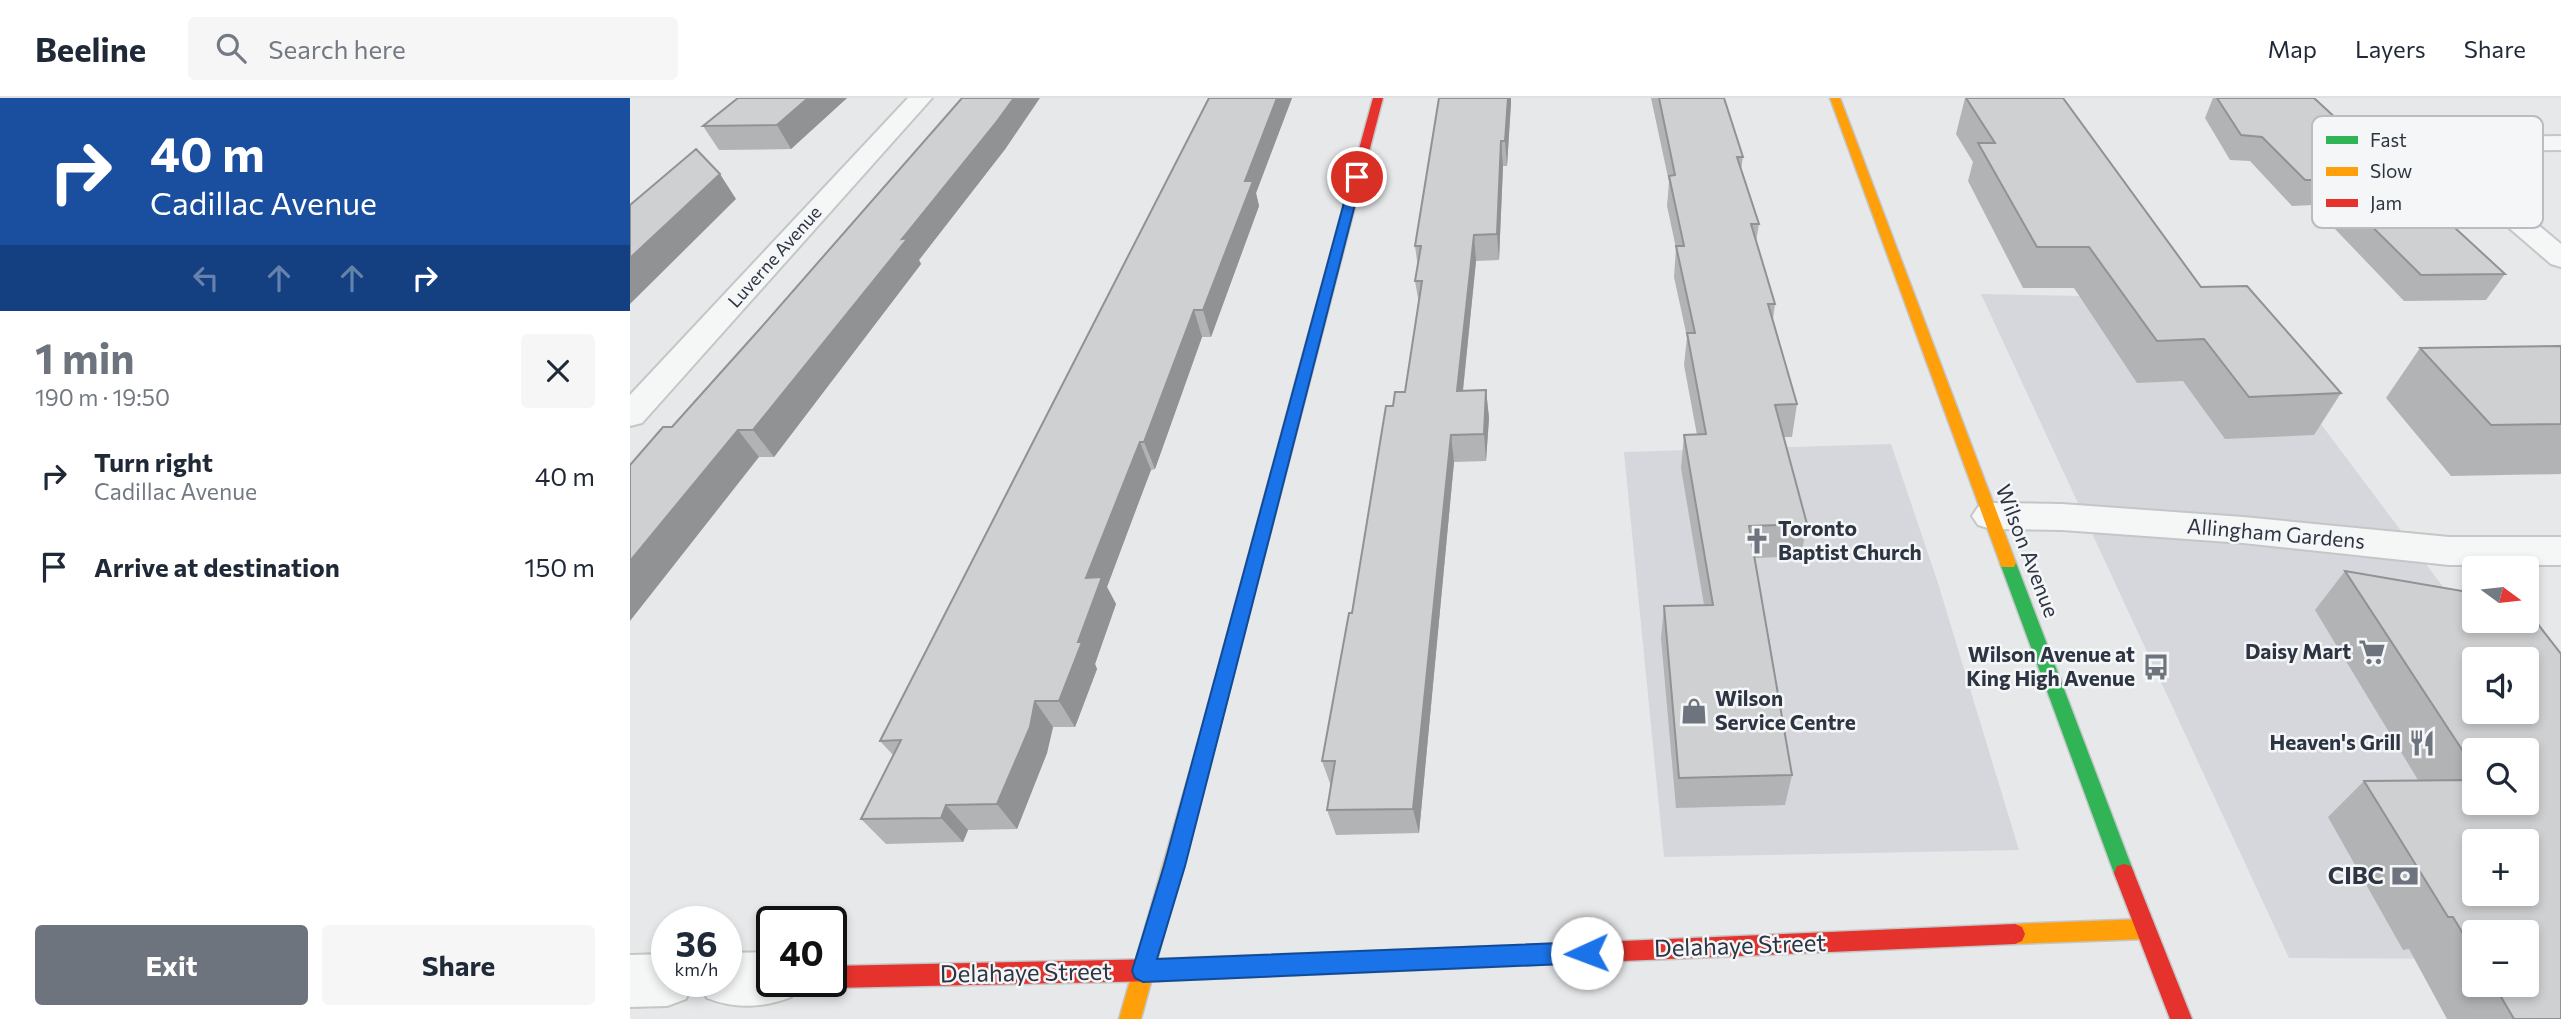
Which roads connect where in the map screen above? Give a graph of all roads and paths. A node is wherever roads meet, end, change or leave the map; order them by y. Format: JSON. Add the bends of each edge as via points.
{"nodes":[{"id":1,"x":921,"y":98,"type":"edge"},
{"id":2,"x":1378,"y":98,"type":"edge"},
{"id":3,"x":1835,"y":98,"type":"edge"},
{"id":4,"x":2543,"y":143,"type":"edge"},
{"id":5,"x":2561,"y":143,"type":"edge"},
{"id":6,"x":2525,"y":228,"type":"edge"},
{"id":7,"x":2561,"y":258,"type":"edge"},
{"id":8,"x":630,"y":415,"type":"edge"},
{"id":9,"x":1991,"y":516,"type":"junction"},
{"id":10,"x":2561,"y":551,"type":"edge"},
{"id":11,"x":2145,"y":929,"type":"junction"},
{"id":12,"x":1143,"y":971,"type":"junction"},
{"id":13,"x":847,"y":977,"type":"edge"},
{"id":14,"x":651,"y":980,"type":"edge"},
{"id":15,"x":630,"y":981,"type":"edge"},
{"id":16,"x":1130,"y":1019,"type":"edge"},
{"id":17,"x":2181,"y":1019,"type":"edge"}],
"edges":[{"from":1,"to":8,"type":"street","name":"Luverne Avenue"},
{"from":2,"to":12,"type":"street"},
{"from":3,"to":9,"type":"street","name":"Wilson Avenue"},
{"from":4,"to":5,"type":"street"},
{"from":6,"to":7,"type":"street"},
{"from":9,"to":10,"type":"street","name":"Allingham Gardens","via":[[2243,530],[2449,551]]},
{"from":9,"to":11,"type":"street","name":"Wilson Avenue"},
{"from":11,"to":12,"type":"street","name":"Delahaye Street"},
{"from":11,"to":17,"type":"street","name":"Wilson Avenue"},
{"from":12,"to":13,"type":"street","name":"Delahaye Street"},
{"from":12,"to":16,"type":"street"},
{"from":14,"to":15,"type":"street"}]}
